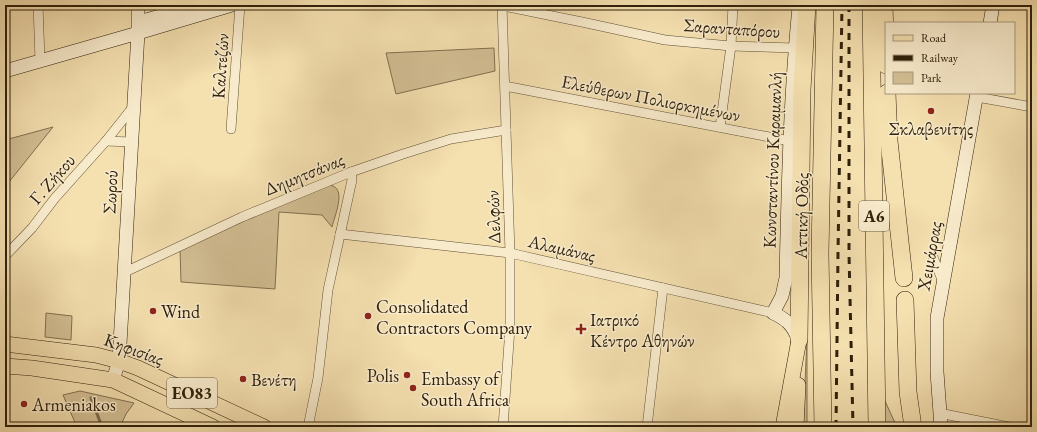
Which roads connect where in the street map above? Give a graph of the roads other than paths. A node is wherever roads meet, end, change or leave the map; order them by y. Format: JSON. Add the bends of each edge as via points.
{"nodes":[{"id":1,"x":38,"y":5,"type":"edge"},
{"id":2,"x":138,"y":5,"type":"edge"},
{"id":3,"x":199,"y":5,"type":"edge"},
{"id":4,"x":232,"y":5,"type":"edge"},
{"id":5,"x":240,"y":5,"type":"edge"},
{"id":6,"x":733,"y":5,"type":"edge"},
{"id":7,"x":799,"y":5,"type":"edge"},
{"id":8,"x":807,"y":5,"type":"edge"},
{"id":9,"x":825,"y":5,"type":"edge"},
{"id":10,"x":871,"y":5,"type":"edge"},
{"id":11,"x":884,"y":5,"type":"edge"},
{"id":12,"x":993,"y":5,"type":"edge"},
{"id":13,"x":502,"y":6,"type":"edge"},
{"id":14,"x":990,"y":22,"type":"edge"},
{"id":15,"x":138,"y":32,"type":"junction"},
{"id":16,"x":885,"y":35,"type":"edge"},
{"id":17,"x":731,"y":46,"type":"junction"},
{"id":18,"x":795,"y":48,"type":"junction"},
{"id":19,"x":40,"y":60,"type":"junction"},
{"id":20,"x":5,"y":70,"type":"edge"},
{"id":21,"x":505,"y":86,"type":"junction"},
{"id":22,"x":887,"y":94,"type":"edge"},
{"id":23,"x":977,"y":95,"type":"edge"},
{"id":24,"x":133,"y":107,"type":"junction"},
{"id":25,"x":1032,"y":107,"type":"edge"},
{"id":26,"x":720,"y":127,"type":"junction"},
{"id":27,"x":231,"y":129,"type":"dead end"},
{"id":28,"x":506,"y":130,"type":"junction"},
{"id":29,"x":106,"y":141,"type":"junction"},
{"id":30,"x":790,"y":141,"type":"junction"},
{"id":31,"x":131,"y":142,"type":"junction"},
{"id":32,"x":350,"y":172,"type":"junction"},
{"id":33,"x":340,"y":234,"type":"junction"},
{"id":34,"x":510,"y":253,"type":"junction"},
{"id":35,"x":5,"y":256,"type":"edge"},
{"id":36,"x":933,"y":257,"type":"dead end"},
{"id":37,"x":123,"y":273,"type":"junction"},
{"id":38,"x":904,"y":278,"type":"dead end"},
{"id":39,"x":943,"y":282,"type":"junction"},
{"id":40,"x":663,"y":288,"type":"junction"},
{"id":41,"x":905,"y":300,"type":"dead end"},
{"id":42,"x":773,"y":313,"type":"junction"},
{"id":43,"x":799,"y":340,"type":"junction"},
{"id":44,"x":5,"y":344,"type":"edge"},
{"id":45,"x":119,"y":361,"type":"junction"},
{"id":46,"x":5,"y":366,"type":"edge"},
{"id":47,"x":113,"y":380,"type":"junction"},
{"id":48,"x":939,"y":413,"type":"junction"},
{"id":49,"x":213,"y":427,"type":"edge"},
{"id":50,"x":264,"y":427,"type":"edge"},
{"id":51,"x":308,"y":427,"type":"edge"},
{"id":52,"x":503,"y":427,"type":"edge"},
{"id":53,"x":647,"y":427,"type":"edge"},
{"id":54,"x":783,"y":427,"type":"edge"},
{"id":55,"x":796,"y":427,"type":"edge"},
{"id":56,"x":823,"y":427,"type":"edge"},
{"id":57,"x":877,"y":427,"type":"edge"},
{"id":58,"x":913,"y":427,"type":"edge"},
{"id":59,"x":942,"y":427,"type":"edge"},
{"id":60,"x":1009,"y":427,"type":"edge"}],
"edges":[{"from":1,"to":19,"type":"street"},
{"from":2,"to":15,"type":"street","name":"Σωρού"},
{"from":3,"to":15,"type":"street"},
{"from":4,"to":15,"type":"street"},
{"from":5,"to":27,"type":"street","name":"Καλτεζών"},
{"from":6,"to":17,"type":"street"},
{"from":7,"to":18,"type":"street","name":"Κωνσταντίνου Καραμανλή"},
{"from":8,"to":43,"type":"highway","via":[[802,90]]},
{"from":9,"to":56,"type":"highway","name":"Αττική Οδός","via":[[820,253]]},
{"from":10,"to":57,"type":"highway","number":"Α6"},
{"from":11,"to":16,"type":"highway"},
{"from":12,"to":14,"type":"street"},
{"from":13,"to":17,"type":"street","name":"Σαρανταπόρου","via":[[665,40]]},
{"from":13,"to":21,"type":"street","name":"Δελφών"},
{"from":15,"to":19,"type":"street"},
{"from":15,"to":24,"type":"street","name":"Σωρού"},
{"from":17,"to":18,"type":"street","name":"Σαρανταπόρου"},
{"from":17,"to":26,"type":"street"},
{"from":18,"to":30,"type":"street","name":"Κωνσταντίνου Καραμανλή"},
{"from":19,"to":20,"type":"street"},
{"from":21,"to":26,"type":"street","name":"Ελεύθερων Πολιορκημένων"},
{"from":21,"to":28,"type":"street","name":"Δελφών"},
{"from":22,"to":38,"type":"highway","via":[[889,141]]},
{"from":23,"to":25,"type":"street"},
{"from":23,"to":39,"type":"street","name":"Χειμάρρας"},
{"from":24,"to":29,"type":"street","name":"Γ. Ζήκου"},
{"from":24,"to":31,"type":"street","name":"Σωρού"},
{"from":26,"to":30,"type":"street","name":"Ελεύθερων Πολιορκημένων"},
{"from":28,"to":32,"type":"street","name":"Δημητσάνας","via":[[451,139]]},
{"from":28,"to":34,"type":"street","name":"Δελφών"},
{"from":29,"to":31,"type":"street"},
{"from":29,"to":35,"type":"street","name":"Γ. Ζήκου"},
{"from":30,"to":42,"type":"street","name":"Κωνσταντίνου Καραμανλή","via":[[786,278],[782,296]]},
{"from":31,"to":37,"type":"street","name":"Σωρού"},
{"from":32,"to":33,"type":"street","via":[[352,180]]},
{"from":32,"to":37,"type":"street","name":"Δημητσάνας","via":[[242,217]]},
{"from":33,"to":34,"type":"street","name":"Αλαμάνας"},
{"from":33,"to":51,"type":"street","via":[[328,290],[318,378]]},
{"from":34,"to":40,"type":"street","name":"Αλαμάνας"},
{"from":34,"to":52,"type":"street","name":"Δελφών","via":[[510,328]]},
{"from":36,"to":39,"type":"street"},
{"from":37,"to":45,"type":"street","name":"Σωρού"},
{"from":39,"to":48,"type":"street","name":"Χειμάρρας","via":[[936,340]]},
{"from":40,"to":42,"type":"street","name":"Αλαμάνας"},
{"from":40,"to":53,"type":"street"},
{"from":41,"to":58,"type":"highway","via":[[908,392]]},
{"from":42,"to":43,"type":"street","via":[[790,323]]},
{"from":43,"to":54,"type":"main road"},
{"from":43,"to":55,"type":"main road"},
{"from":44,"to":45,"type":"main road","name":"Κηφισίας","number":"ΕΟ83","via":[[96,355]]},
{"from":45,"to":47,"type":"street","name":"Σωρού"},
{"from":45,"to":50,"type":"main road","name":"Κηφισίας","number":"ΕΟ83"},
{"from":46,"to":47,"type":"main road","name":"Κηφισίας","number":"ΕΟ83"},
{"from":47,"to":49,"type":"main road","name":"Κηφισίας","number":"ΕΟ83"},
{"from":48,"to":59,"type":"street","name":"Χειμάρρας"},
{"from":48,"to":60,"type":"street"}]}
